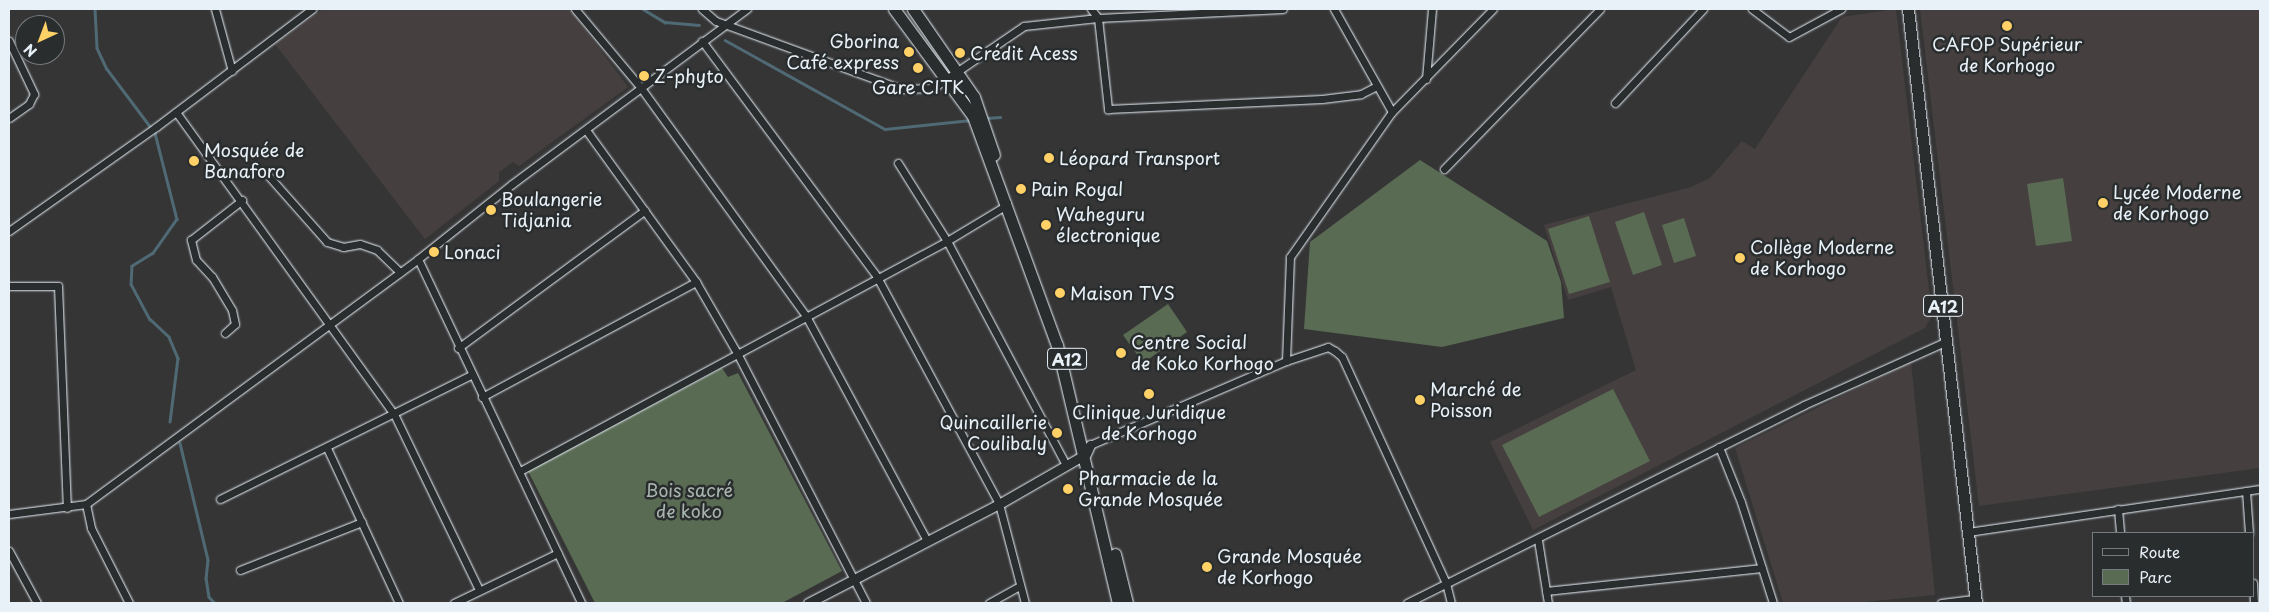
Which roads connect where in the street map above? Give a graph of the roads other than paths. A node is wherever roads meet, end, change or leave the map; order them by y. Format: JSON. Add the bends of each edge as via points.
{"nodes":[{"id":1,"x":215,"y":9,"type":"edge"},
{"id":2,"x":312,"y":9,"type":"edge"},
{"id":3,"x":576,"y":9,"type":"edge"},
{"id":4,"x":702,"y":9,"type":"edge"},
{"id":5,"x":747,"y":9,"type":"edge"},
{"id":6,"x":894,"y":9,"type":"edge"},
{"id":7,"x":913,"y":9,"type":"edge"},
{"id":8,"x":1091,"y":9,"type":"edge"},
{"id":9,"x":1283,"y":9,"type":"edge"},
{"id":10,"x":1334,"y":9,"type":"edge"},
{"id":11,"x":1432,"y":9,"type":"edge"},
{"id":12,"x":1493,"y":9,"type":"edge"},
{"id":13,"x":1600,"y":9,"type":"edge"},
{"id":14,"x":1703,"y":9,"type":"edge"},
{"id":15,"x":1752,"y":9,"type":"edge"},
{"id":16,"x":1842,"y":9,"type":"edge"},
{"id":17,"x":1908,"y":9,"type":"edge"},
{"id":18,"x":1191,"y":12,"type":"edge"},
{"id":19,"x":1098,"y":18,"type":"junction"},
{"id":20,"x":728,"y":24,"type":"junction"},
{"id":21,"x":9,"y":41,"type":"edge"},
{"id":22,"x":702,"y":41,"type":"junction"},
{"id":23,"x":958,"y":70,"type":"junction"},
{"id":24,"x":232,"y":71,"type":"junction"},
{"id":25,"x":946,"y":79,"type":"junction"},
{"id":26,"x":1426,"y":79,"type":"junction"},
{"id":27,"x":1377,"y":86,"type":"junction"},
{"id":28,"x":641,"y":88,"type":"junction"},
{"id":29,"x":1615,"y":103,"type":"dead end"},
{"id":30,"x":176,"y":112,"type":"junction"},
{"id":31,"x":1392,"y":112,"type":"junction"},
{"id":32,"x":9,"y":118,"type":"edge"},
{"id":33,"x":980,"y":123,"type":"junction"},
{"id":34,"x":586,"y":130,"type":"junction"},
{"id":35,"x":898,"y":163,"type":"dead end"},
{"id":36,"x":1444,"y":169,"type":"dead end"},
{"id":37,"x":266,"y":173,"type":"dead end"},
{"id":38,"x":242,"y":200,"type":"junction"},
{"id":39,"x":1007,"y":202,"type":"junction"},
{"id":40,"x":645,"y":210,"type":"junction"},
{"id":41,"x":9,"y":231,"type":"edge"},
{"id":42,"x":947,"y":241,"type":"junction"},
{"id":43,"x":418,"y":259,"type":"junction"},
{"id":44,"x":400,"y":272,"type":"junction"},
{"id":45,"x":877,"y":277,"type":"junction"},
{"id":46,"x":696,"y":282,"type":"junction"},
{"id":47,"x":9,"y":286,"type":"edge"},
{"id":48,"x":806,"y":316,"type":"junction"},
{"id":49,"x":331,"y":323,"type":"junction"},
{"id":50,"x":225,"y":332,"type":"dead end"},
{"id":51,"x":1947,"y":341,"type":"junction"},
{"id":52,"x":458,"y":348,"type":"junction"},
{"id":53,"x":737,"y":353,"type":"junction"},
{"id":54,"x":1286,"y":361,"type":"junction"},
{"id":55,"x":471,"y":375,"type":"junction"},
{"id":56,"x":482,"y":397,"type":"junction"},
{"id":57,"x":394,"y":414,"type":"junction"},
{"id":58,"x":1719,"y":447,"type":"junction"},
{"id":59,"x":327,"y":448,"type":"junction"},
{"id":60,"x":1088,"y":449,"type":"junction"},
{"id":61,"x":1066,"y":465,"type":"junction"},
{"id":62,"x":520,"y":471,"type":"junction"},
{"id":63,"x":2260,"y":489,"type":"edge"},
{"id":64,"x":2246,"y":491,"type":"junction"},
{"id":65,"x":220,"y":499,"type":"dead end"},
{"id":66,"x":86,"y":504,"type":"junction"},
{"id":67,"x":998,"y":504,"type":"junction"},
{"id":68,"x":67,"y":508,"type":"junction"},
{"id":69,"x":2118,"y":509,"type":"junction"},
{"id":70,"x":9,"y":514,"type":"edge"},
{"id":71,"x":362,"y":522,"type":"junction"},
{"id":72,"x":1968,"y":532,"type":"junction"},
{"id":73,"x":2120,"y":532,"type":"edge"},
{"id":74,"x":2249,"y":532,"type":"edge"},
{"id":75,"x":1538,"y":540,"type":"junction"},
{"id":76,"x":927,"y":541,"type":"junction"},
{"id":77,"x":9,"y":550,"type":"edge"},
{"id":78,"x":558,"y":553,"type":"junction"},
{"id":79,"x":1762,"y":568,"type":"junction"},
{"id":80,"x":240,"y":570,"type":"dead end"},
{"id":81,"x":853,"y":578,"type":"junction"},
{"id":82,"x":1446,"y":583,"type":"junction"},
{"id":83,"x":1020,"y":586,"type":"junction"},
{"id":84,"x":479,"y":590,"type":"junction"},
{"id":85,"x":1546,"y":591,"type":"junction"},
{"id":86,"x":1976,"y":601,"type":"edge"},
{"id":87,"x":37,"y":603,"type":"edge"},
{"id":88,"x":129,"y":603,"type":"edge"},
{"id":89,"x":399,"y":603,"type":"edge"},
{"id":90,"x":454,"y":603,"type":"edge"},
{"id":91,"x":581,"y":603,"type":"edge"},
{"id":92,"x":808,"y":603,"type":"edge"},
{"id":93,"x":866,"y":603,"type":"edge"},
{"id":94,"x":989,"y":603,"type":"edge"},
{"id":95,"x":1025,"y":603,"type":"edge"},
{"id":96,"x":1118,"y":603,"type":"edge"},
{"id":97,"x":1127,"y":603,"type":"edge"},
{"id":98,"x":1407,"y":603,"type":"edge"},
{"id":99,"x":1451,"y":603,"type":"edge"},
{"id":100,"x":1548,"y":603,"type":"edge"},
{"id":101,"x":1773,"y":603,"type":"edge"},
{"id":102,"x":1941,"y":603,"type":"edge"}],
"edges":[{"from":1,"to":24,"type":"street"},
{"from":2,"to":24,"type":"street"},
{"from":3,"to":28,"type":"street"},
{"from":4,"to":20,"type":"street","via":[[716,21]]},
{"from":5,"to":20,"type":"street"},
{"from":6,"to":25,"type":"main road","number":"A12"},
{"from":7,"to":23,"type":"main road","number":"A12"},
{"from":8,"to":19,"type":"street"},
{"from":9,"to":18,"type":"street"},
{"from":10,"to":27,"type":"street"},
{"from":11,"to":26,"type":"street"},
{"from":12,"to":26,"type":"street"},
{"from":13,"to":36,"type":"street"},
{"from":14,"to":29,"type":"street"},
{"from":15,"to":16,"type":"street","via":[[1789,37]]},
{"from":17,"to":51,"type":"main road","number":"A12"},
{"from":18,"to":19,"type":"street"},
{"from":19,"to":23,"type":"street","via":[[1024,26]]},
{"from":19,"to":27,"type":"street","via":[[1108,109],[1322,99],[1362,94]]},
{"from":20,"to":22,"type":"street"},
{"from":20,"to":25,"type":"street","via":[[902,89],[933,88]]},
{"from":21,"to":32,"type":"street","via":[[34,94],[29,104]]},
{"from":22,"to":28,"type":"street"},
{"from":22,"to":45,"type":"street"},
{"from":23,"to":25,"type":"street"},
{"from":23,"to":33,"type":"main road","number":"A12","via":[[978,106]]},
{"from":24,"to":30,"type":"street"},
{"from":25,"to":33,"type":"main road","number":"A12"},
{"from":26,"to":31,"type":"street"},
{"from":27,"to":31,"type":"street"},
{"from":28,"to":34,"type":"street"},
{"from":28,"to":48,"type":"street"},
{"from":30,"to":38,"type":"street"},
{"from":30,"to":41,"type":"street"},
{"from":31,"to":54,"type":"street","via":[[1290,258]]},
{"from":33,"to":39,"type":"main road","number":"A12"},
{"from":34,"to":40,"type":"street"},
{"from":34,"to":43,"type":"street"},
{"from":35,"to":42,"type":"street"},
{"from":37,"to":44,"type":"street","via":[[327,242],[343,247],[360,244],[377,250]]},
{"from":38,"to":49,"type":"street"},
{"from":38,"to":50,"type":"street","via":[[191,240],[196,260],[212,277],[232,310],[235,324]]},
{"from":39,"to":42,"type":"street"},
{"from":39,"to":60,"type":"main road","number":"A12","via":[[1058,345]]},
{"from":40,"to":46,"type":"street"},
{"from":40,"to":52,"type":"street"},
{"from":42,"to":45,"type":"street"},
{"from":42,"to":61,"type":"street"},
{"from":43,"to":44,"type":"street"},
{"from":43,"to":52,"type":"street"},
{"from":44,"to":49,"type":"street"},
{"from":45,"to":48,"type":"street"},
{"from":45,"to":67,"type":"street"},
{"from":46,"to":53,"type":"street"},
{"from":46,"to":56,"type":"street"},
{"from":47,"to":68,"type":"street","via":[[58,286]]},
{"from":48,"to":53,"type":"street"},
{"from":48,"to":76,"type":"street"},
{"from":49,"to":57,"type":"street"},
{"from":49,"to":66,"type":"street"},
{"from":51,"to":58,"type":"street"},
{"from":51,"to":72,"type":"main road","number":"A12"},
{"from":52,"to":55,"type":"street"},
{"from":53,"to":62,"type":"street"},
{"from":53,"to":81,"type":"street"},
{"from":54,"to":60,"type":"street"},
{"from":54,"to":82,"type":"street","via":[[1328,348],[1342,357]]},
{"from":55,"to":56,"type":"street"},
{"from":55,"to":57,"type":"street"},
{"from":56,"to":62,"type":"street"},
{"from":57,"to":59,"type":"street"},
{"from":57,"to":84,"type":"street"},
{"from":58,"to":75,"type":"street"},
{"from":58,"to":79,"type":"street"},
{"from":59,"to":65,"type":"street"},
{"from":59,"to":71,"type":"street"},
{"from":60,"to":61,"type":"street"},
{"from":60,"to":96,"type":"main road","number":"A12"},
{"from":60,"to":97,"type":"main road","number":"A12"},
{"from":61,"to":67,"type":"street"},
{"from":62,"to":78,"type":"street"},
{"from":63,"to":64,"type":"street"},
{"from":64,"to":69,"type":"street"},
{"from":64,"to":74,"type":"street"},
{"from":66,"to":68,"type":"street"},
{"from":66,"to":88,"type":"street","via":[[91,528]]},
{"from":67,"to":76,"type":"street"},
{"from":67,"to":83,"type":"street"},
{"from":68,"to":70,"type":"street"},
{"from":69,"to":72,"type":"street"},
{"from":69,"to":73,"type":"street"},
{"from":71,"to":80,"type":"street"},
{"from":71,"to":89,"type":"street"},
{"from":72,"to":86,"type":"main road","number":"A12"},
{"from":75,"to":82,"type":"street"},
{"from":75,"to":85,"type":"street"},
{"from":76,"to":81,"type":"street"},
{"from":77,"to":87,"type":"street"},
{"from":78,"to":84,"type":"street"},
{"from":78,"to":91,"type":"street"},
{"from":79,"to":85,"type":"street"},
{"from":79,"to":101,"type":"street"},
{"from":81,"to":92,"type":"street"},
{"from":81,"to":93,"type":"street"},
{"from":82,"to":98,"type":"street"},
{"from":82,"to":99,"type":"street"},
{"from":83,"to":94,"type":"street"},
{"from":83,"to":95,"type":"street"},
{"from":84,"to":90,"type":"street"},
{"from":85,"to":100,"type":"street"},
{"from":86,"to":102,"type":"street"}]}
